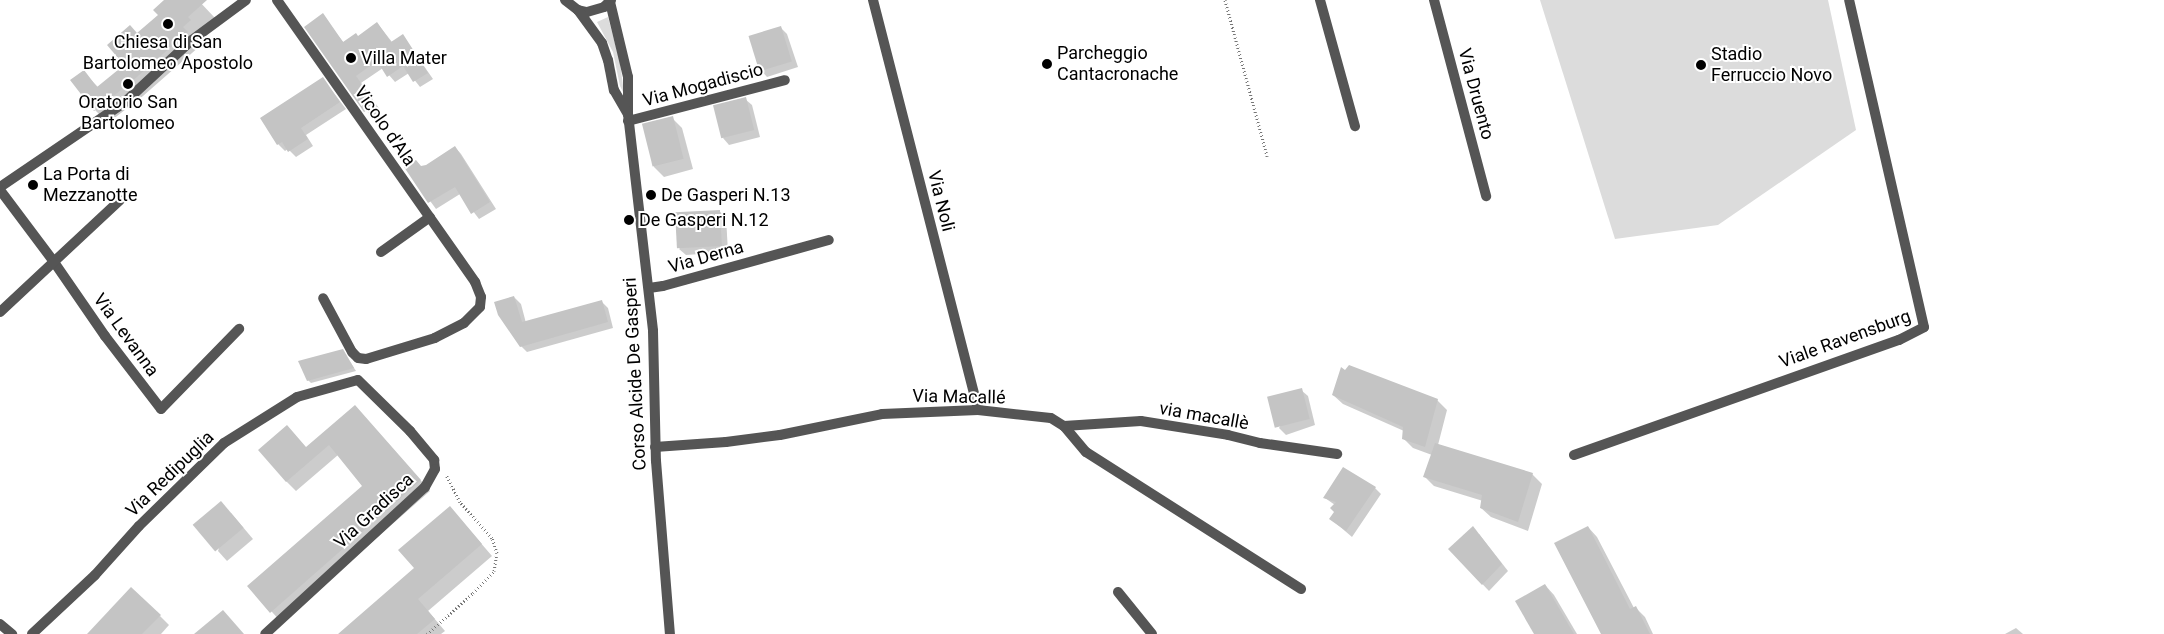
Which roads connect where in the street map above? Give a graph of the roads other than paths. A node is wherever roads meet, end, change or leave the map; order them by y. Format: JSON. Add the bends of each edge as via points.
{"nodes":[{"id":1,"x":246,"y":0,"type":"edge"},
{"id":2,"x":277,"y":0,"type":"edge"},
{"id":3,"x":565,"y":0,"type":"edge"},
{"id":4,"x":873,"y":0,"type":"edge"},
{"id":5,"x":1320,"y":0,"type":"edge"},
{"id":6,"x":1434,"y":0,"type":"edge"},
{"id":7,"x":1848,"y":0,"type":"edge"},
{"id":8,"x":611,"y":1,"type":"edge"},
{"id":9,"x":578,"y":10,"type":"junction"},
{"id":10,"x":786,"y":80,"type":"dead end"},
{"id":11,"x":628,"y":117,"type":"junction"},
{"id":12,"x":1356,"y":126,"type":"dead end"},
{"id":13,"x":0,"y":189,"type":"edge"},
{"id":14,"x":1486,"y":196,"type":"dead end"},
{"id":15,"x":120,"y":200,"type":"dead end"},
{"id":16,"x":430,"y":217,"type":"junction"},
{"id":17,"x":829,"y":240,"type":"dead end"},
{"id":18,"x":381,"y":252,"type":"dead end"},
{"id":19,"x":54,"y":262,"type":"junction"},
{"id":20,"x":649,"y":288,"type":"junction"},
{"id":21,"x":324,"y":298,"type":"dead end"},
{"id":22,"x":0,"y":312,"type":"edge"},
{"id":23,"x":239,"y":329,"type":"dead end"},
{"id":24,"x":358,"y":380,"type":"joint"},
{"id":25,"x":978,"y":410,"type":"junction"},
{"id":26,"x":1064,"y":426,"type":"junction"},
{"id":27,"x":655,"y":447,"type":"junction"},
{"id":28,"x":1337,"y":454,"type":"dead end"},
{"id":29,"x":1574,"y":455,"type":"dead end"},
{"id":30,"x":1300,"y":589,"type":"dead end"},
{"id":31,"x":1118,"y":592,"type":"dead end"},
{"id":32,"x":0,"y":624,"type":"edge"},
{"id":33,"x":12,"y":634,"type":"edge"},
{"id":34,"x":32,"y":634,"type":"edge"},
{"id":35,"x":265,"y":634,"type":"edge"},
{"id":36,"x":670,"y":634,"type":"edge"},
{"id":37,"x":1152,"y":634,"type":"edge"}],
"edges":[{"from":1,"to":13,"type":"street","via":[[192,40],[125,102]]},
{"from":2,"to":16,"type":"street","name":"Vicolo d'Ala"},
{"from":3,"to":9,"type":"street","name":"Corso Alcide De Gasperi"},
{"from":4,"to":25,"type":"street","name":"Via Noli"},
{"from":5,"to":12,"type":"street"},
{"from":6,"to":14,"type":"street","name":"Via Druento"},
{"from":7,"to":29,"type":"street","name":"Viale Ravensburg","via":[[1924,327],[1899,340]]},
{"from":8,"to":9,"type":"street","via":[[595,11]]},
{"from":8,"to":11,"type":"street","name":"Corso Alcide De Gasperi","via":[[628,77]]},
{"from":9,"to":11,"type":"street","name":"Corso Alcide De Gasperi","via":[[602,43],[614,90]]},
{"from":10,"to":11,"type":"street","name":"Via Mogadiscio"},
{"from":11,"to":20,"type":"street","name":"Corso Alcide De Gasperi"},
{"from":13,"to":19,"type":"street","name":"Via Levanna"},
{"from":15,"to":19,"type":"street"},
{"from":16,"to":18,"type":"street"},
{"from":16,"to":21,"type":"street","name":"Vicolo d'Ala","via":[[475,282],[481,297],[480,307],[464,323],[435,338],[366,359],[358,358]]},
{"from":17,"to":20,"type":"street","name":"Via Derna"},
{"from":19,"to":22,"type":"street"},
{"from":19,"to":23,"type":"street","name":"Via Levanna","via":[[161,409]]},
{"from":20,"to":27,"type":"street","name":"Corso Alcide De Gasperi"},
{"from":24,"to":34,"type":"street","name":"Via Redipuglia","via":[[297,397],[224,443],[139,526],[95,575]]},
{"from":24,"to":35,"type":"street","name":"Via Gradisca","via":[[410,431],[434,460],[435,469],[426,487]]},
{"from":25,"to":26,"type":"street","name":"Via Macallé","via":[[1052,418]]},
{"from":25,"to":27,"type":"street","name":"Via Macallé","via":[[882,414],[780,435]]},
{"from":26,"to":28,"type":"street","name":"via macallè","via":[[1141,421]]},
{"from":26,"to":30,"type":"street","name":"Via Macallé","via":[[1086,452]]},
{"from":27,"to":36,"type":"street","name":"Corso Alcide De Gasperi"},
{"from":31,"to":37,"type":"street"},
{"from":32,"to":33,"type":"street"}]}
